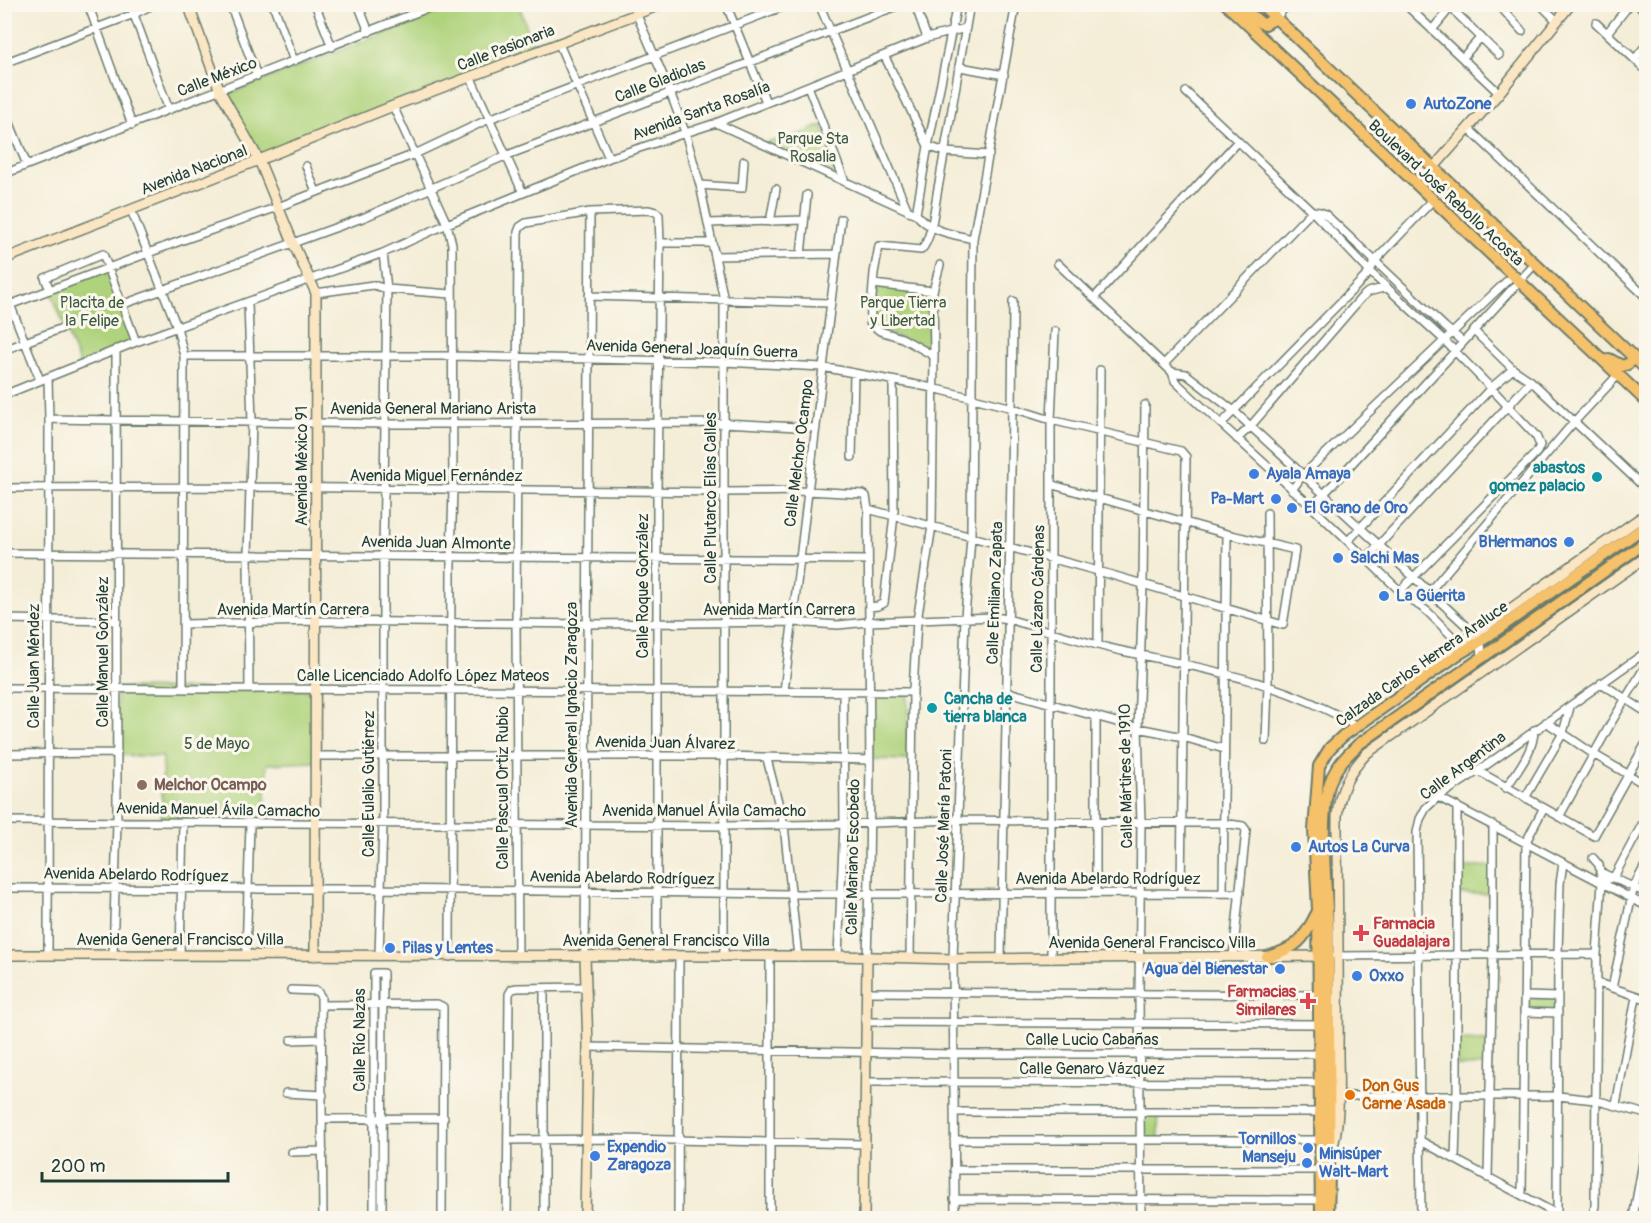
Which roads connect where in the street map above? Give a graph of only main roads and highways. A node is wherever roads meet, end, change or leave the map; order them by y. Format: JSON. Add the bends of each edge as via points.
{"nodes":[{"id":1,"x":1226,"y":4,"type":"edge"},
{"id":2,"x":1238,"y":4,"type":"edge"},
{"id":3,"x":1261,"y":4,"type":"edge"},
{"id":4,"x":1276,"y":18,"type":"junction"},
{"id":5,"x":1579,"y":338,"type":"junction"},
{"id":6,"x":1635,"y":358,"type":"junction"},
{"id":7,"x":1647,"y":369,"type":"edge"},
{"id":8,"x":1647,"y":401,"type":"edge"},
{"id":9,"x":1647,"y":526,"type":"edge"},
{"id":10,"x":1647,"y":542,"type":"edge"},
{"id":11,"x":1318,"y":910,"type":"junction"},
{"id":12,"x":1329,"y":956,"type":"junction"},
{"id":13,"x":1267,"y":957,"type":"road end"},
{"id":14,"x":1321,"y":1218,"type":"edge"},
{"id":15,"x":1328,"y":1218,"type":"edge"}],
"edges":[{"from":1,"to":5,"type":"main road","name":"Boulevard José Rebollo Acosta"},
{"from":2,"to":4,"type":"main road","via":[[1261,23]]},
{"from":3,"to":4,"type":"main road","name":"Boulevard José Rebollo Acosta"},
{"from":4,"to":6,"type":"main road","name":"Boulevard José Rebollo Acosta"},
{"from":5,"to":6,"type":"main road","via":[[1618,366]]},
{"from":5,"to":8,"type":"main road","name":"Boulevard José Rebollo Acosta"},
{"from":6,"to":7,"type":"main road","name":"Boulevard José Rebollo Acosta"},
{"from":9,"to":11,"type":"main road","name":"Calzada Carlos Herrera Araluce","via":[[1457,650],[1330,748],[1317,774],[1314,830]]},
{"from":10,"to":12,"type":"main road","name":"Calzada Carlos Herrera Araluce","via":[[1518,631],[1395,726],[1359,744],[1337,767],[1329,785],[1324,830]]},
{"from":11,"to":12,"type":"main road","name":"Calzada Carlos Herrera Araluce"},
{"from":11,"to":13,"type":"main road","via":[[1299,943]]},
{"from":12,"to":14,"type":"main road","via":[[1318,995]]},
{"from":12,"to":15,"type":"main road"}]}
